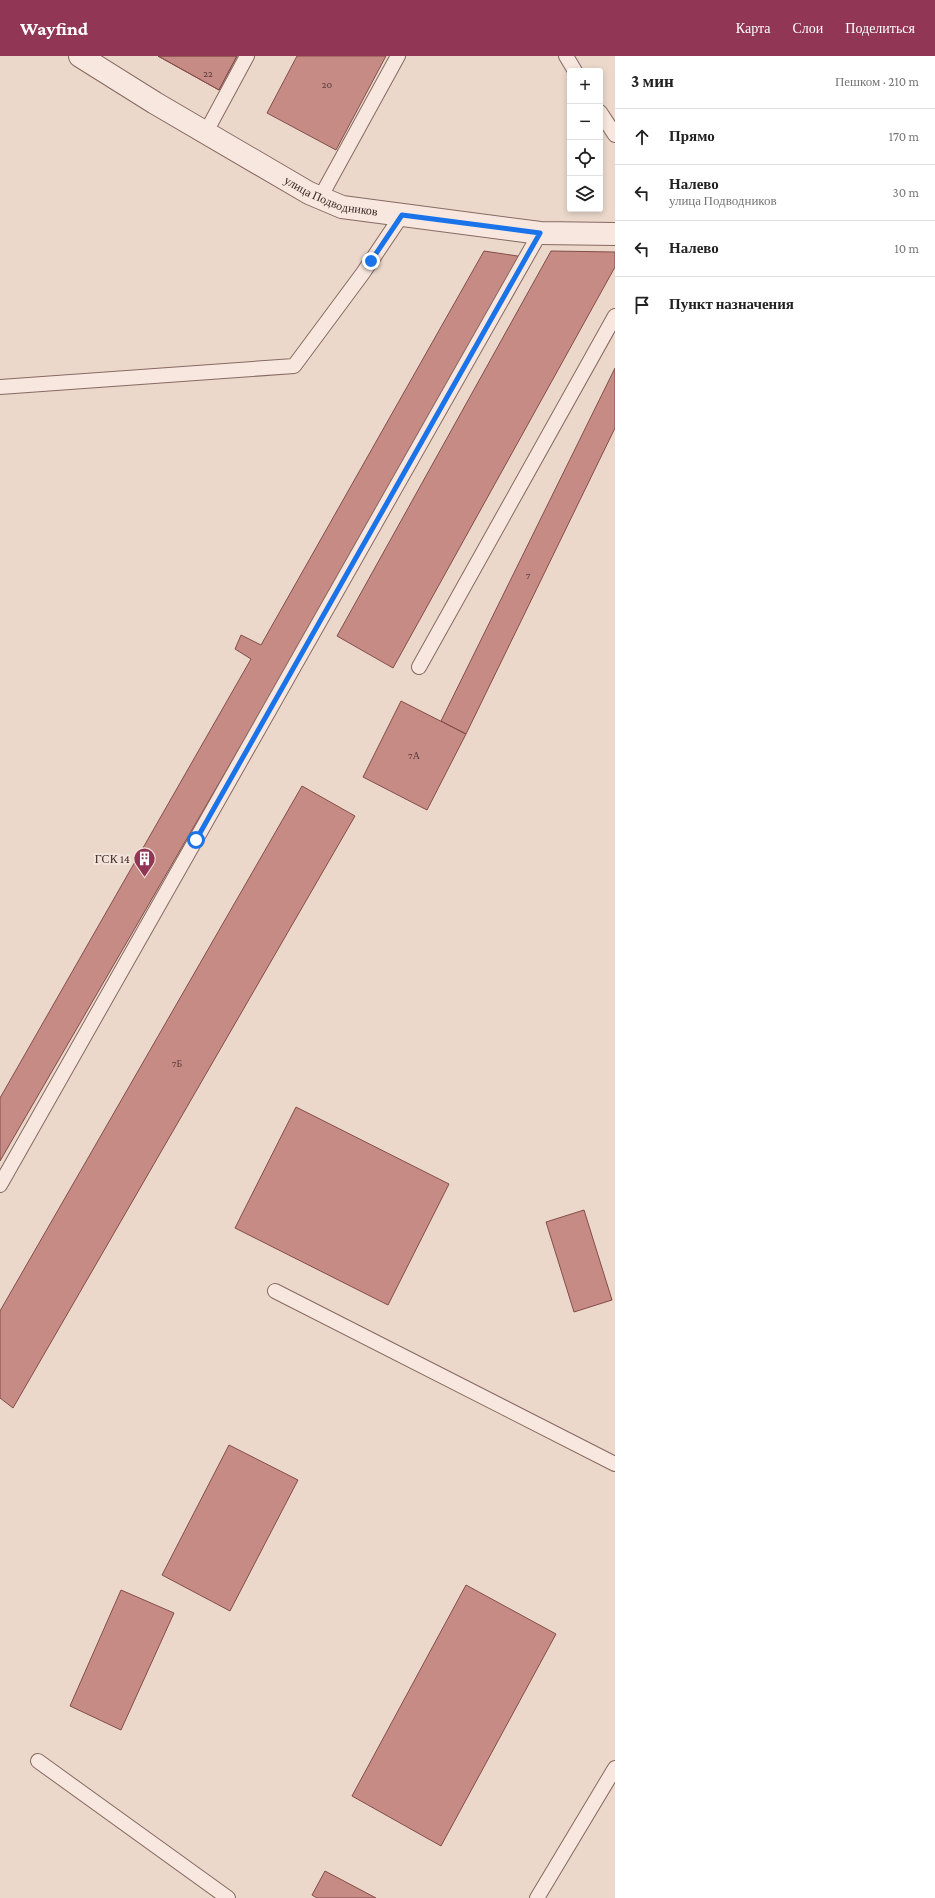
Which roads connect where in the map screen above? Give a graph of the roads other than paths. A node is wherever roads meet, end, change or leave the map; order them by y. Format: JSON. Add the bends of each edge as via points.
{"nodes":[{"id":1,"x":80,"y":56,"type":"edge"},
{"id":2,"x":247,"y":56,"type":"edge"},
{"id":3,"x":398,"y":56,"type":"edge"},
{"id":4,"x":566,"y":56,"type":"edge"},
{"id":5,"x":573,"y":68,"type":"edge"},
{"id":6,"x":603,"y":117,"type":"edge"},
{"id":7,"x":206,"y":132,"type":"junction"},
{"id":8,"x":615,"y":135,"type":"edge"},
{"id":9,"x":320,"y":198,"type":"junction"},
{"id":10,"x":402,"y":215,"type":"junction"},
{"id":11,"x":540,"y":233,"type":"junction"},
{"id":12,"x":615,"y":234,"type":"edge"},
{"id":13,"x":615,"y":316,"type":"edge"},
{"id":14,"x":0,"y":387,"type":"edge"},
{"id":15,"x":419,"y":667,"type":"dead end"},
{"id":16,"x":0,"y":1185,"type":"edge"},
{"id":17,"x":275,"y":1291,"type":"dead end"},
{"id":18,"x":615,"y":1464,"type":"edge"},
{"id":19,"x":38,"y":1761,"type":"dead end"},
{"id":20,"x":615,"y":1768,"type":"edge"},
{"id":21,"x":228,"y":1898,"type":"edge"},
{"id":22,"x":537,"y":1898,"type":"edge"}],
"edges":[{"from":1,"to":7,"type":"street","name":"улица Подводников"},
{"from":2,"to":7,"type":"lane"},
{"from":3,"to":9,"type":"lane"},
{"from":4,"to":5,"type":"lane"},
{"from":6,"to":8,"type":"lane"},
{"from":7,"to":9,"type":"street","name":"улица Подводников"},
{"from":9,"to":10,"type":"street","name":"улица Подводников","via":[[342,207]]},
{"from":10,"to":11,"type":"street","name":"улица Подводников"},
{"from":10,"to":14,"type":"lane","via":[[363,273],[294,366]]},
{"from":11,"to":12,"type":"street","name":"улица Подводников"},
{"from":11,"to":16,"type":"lane"},
{"from":13,"to":15,"type":"lane"},
{"from":17,"to":18,"type":"lane"},
{"from":19,"to":21,"type":"lane"},
{"from":20,"to":22,"type":"lane"}]}
